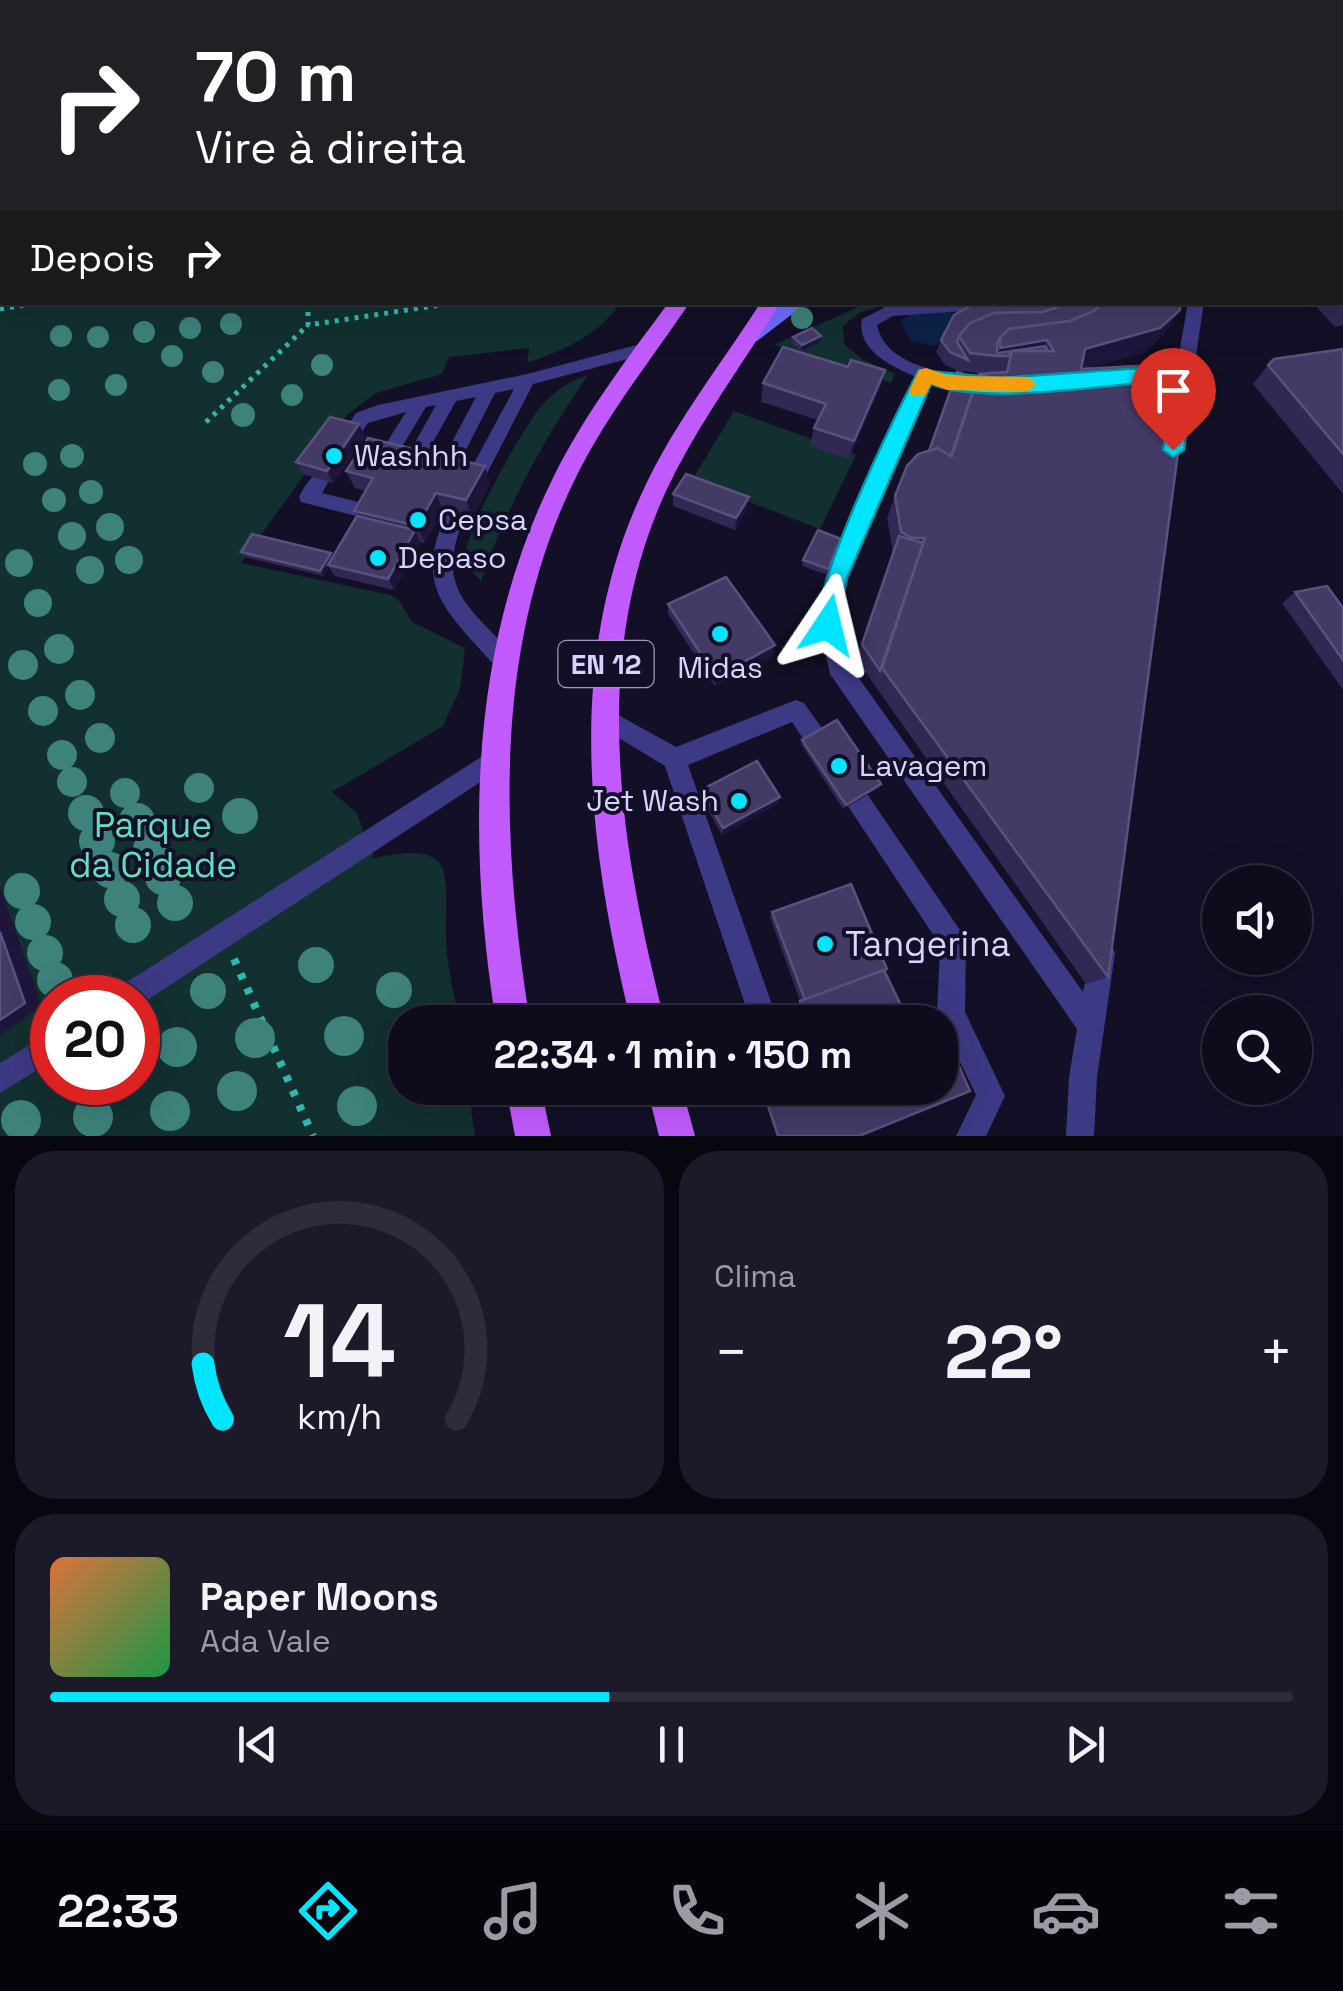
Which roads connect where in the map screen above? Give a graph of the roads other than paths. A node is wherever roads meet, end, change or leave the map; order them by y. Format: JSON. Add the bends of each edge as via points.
{"nodes":[{"id":1,"x":670,"y":305,"type":"edge"},
{"id":2,"x":769,"y":305,"type":"edge"},
{"id":3,"x":794,"y":305,"type":"edge"},
{"id":4,"x":950,"y":305,"type":"edge"},
{"id":5,"x":1195,"y":305,"type":"edge"},
{"id":6,"x":892,"y":309,"type":"joint"},
{"id":7,"x":750,"y":336,"type":"junction"},
{"id":8,"x":648,"y":348,"type":"junction"},
{"id":9,"x":926,"y":374,"type":"junction"},
{"id":10,"x":527,"y":380,"type":"junction"},
{"id":11,"x":999,"y":385,"type":"edge"},
{"id":12,"x":489,"y":388,"type":"junction"},
{"id":13,"x":450,"y":396,"type":"junction"},
{"id":14,"x":420,"y":402,"type":"junction"},
{"id":15,"x":1179,"y":411,"type":"edge"},
{"id":16,"x":352,"y":433,"type":"edge"},
{"id":17,"x":386,"y":458,"type":"edge"},
{"id":18,"x":412,"y":464,"type":"edge"},
{"id":19,"x":445,"y":472,"type":"edge"},
{"id":20,"x":321,"y":479,"type":"edge"},
{"id":21,"x":474,"y":480,"type":"edge"},
{"id":22,"x":364,"y":503,"type":"edge"},
{"id":23,"x":446,"y":523,"type":"edge"},
{"id":24,"x":506,"y":660,"type":"junction"},
{"id":25,"x":602,"y":716,"type":"junction"},
{"id":26,"x":496,"y":758,"type":"junction"},
{"id":27,"x":674,"y":759,"type":"junction"},
{"id":28,"x":1105,"y":932,"type":"edge"},
{"id":29,"x":160,"y":976,"type":"edge"},
{"id":30,"x":511,"y":1005,"type":"edge"},
{"id":31,"x":644,"y":1005,"type":"edge"},
{"id":32,"x":758,"y":1005,"type":"edge"},
{"id":33,"x":1092,"y":1028,"type":"junction"},
{"id":34,"x":30,"y":1058,"type":"edge"},
{"id":35,"x":0,"y":1078,"type":"edge"},
{"id":36,"x":527,"y":1105,"type":"edge"},
{"id":37,"x":669,"y":1105,"type":"edge"},
{"id":38,"x":533,"y":1136,"type":"edge"},
{"id":39,"x":677,"y":1136,"type":"edge"},
{"id":40,"x":970,"y":1136,"type":"edge"},
{"id":41,"x":1080,"y":1136,"type":"edge"}],
"edges":[{"from":1,"to":8,"type":"main road"},
{"from":2,"to":7,"type":"main road","number":"EN 12"},
{"from":3,"to":7,"type":"main road"},
{"from":4,"to":6,"type":"street"},
{"from":5,"to":15,"type":"lane","via":[[1174,373]]},
{"from":6,"to":9,"type":"lane","via":[[868,323],[867,331],[885,352]]},
{"from":7,"to":25,"type":"main road","number":"EN 12","via":[[643,518],[621,586]]},
{"from":8,"to":10,"type":"lane"},
{"from":8,"to":24,"type":"main road","via":[[562,482],[525,578]]},
{"from":9,"to":11,"type":"lane","via":[[948,383]]},
{"from":9,"to":33,"type":"lane","via":[[836,578],[828,613],[832,646],[838,667]]},
{"from":10,"to":12,"type":"lane"},
{"from":10,"to":21,"type":"lane"},
{"from":12,"to":13,"type":"lane"},
{"from":12,"to":19,"type":"lane"},
{"from":13,"to":14,"type":"lane"},
{"from":13,"to":18,"type":"lane"},
{"from":14,"to":16,"type":"lane","via":[[362,418]]},
{"from":14,"to":17,"type":"lane"},
{"from":20,"to":22,"type":"lane","via":[[308,497]]},
{"from":23,"to":24,"type":"lane","via":[[438,577]]},
{"from":24,"to":26,"type":"main road"},
{"from":25,"to":27,"type":"lane"},
{"from":25,"to":31,"type":"main road","number":"EN 12","via":[[618,908]]},
{"from":26,"to":29,"type":"lane"},
{"from":26,"to":30,"type":"main road","via":[[495,870]]},
{"from":27,"to":32,"type":"lane"},
{"from":27,"to":40,"type":"lane","via":[[796,710],[953,942],[951,1014],[991,1096]]},
{"from":28,"to":33,"type":"lane"},
{"from":33,"to":41,"type":"lane"},
{"from":34,"to":35,"type":"lane"},
{"from":36,"to":38,"type":"main road"},
{"from":37,"to":39,"type":"main road"}]}
